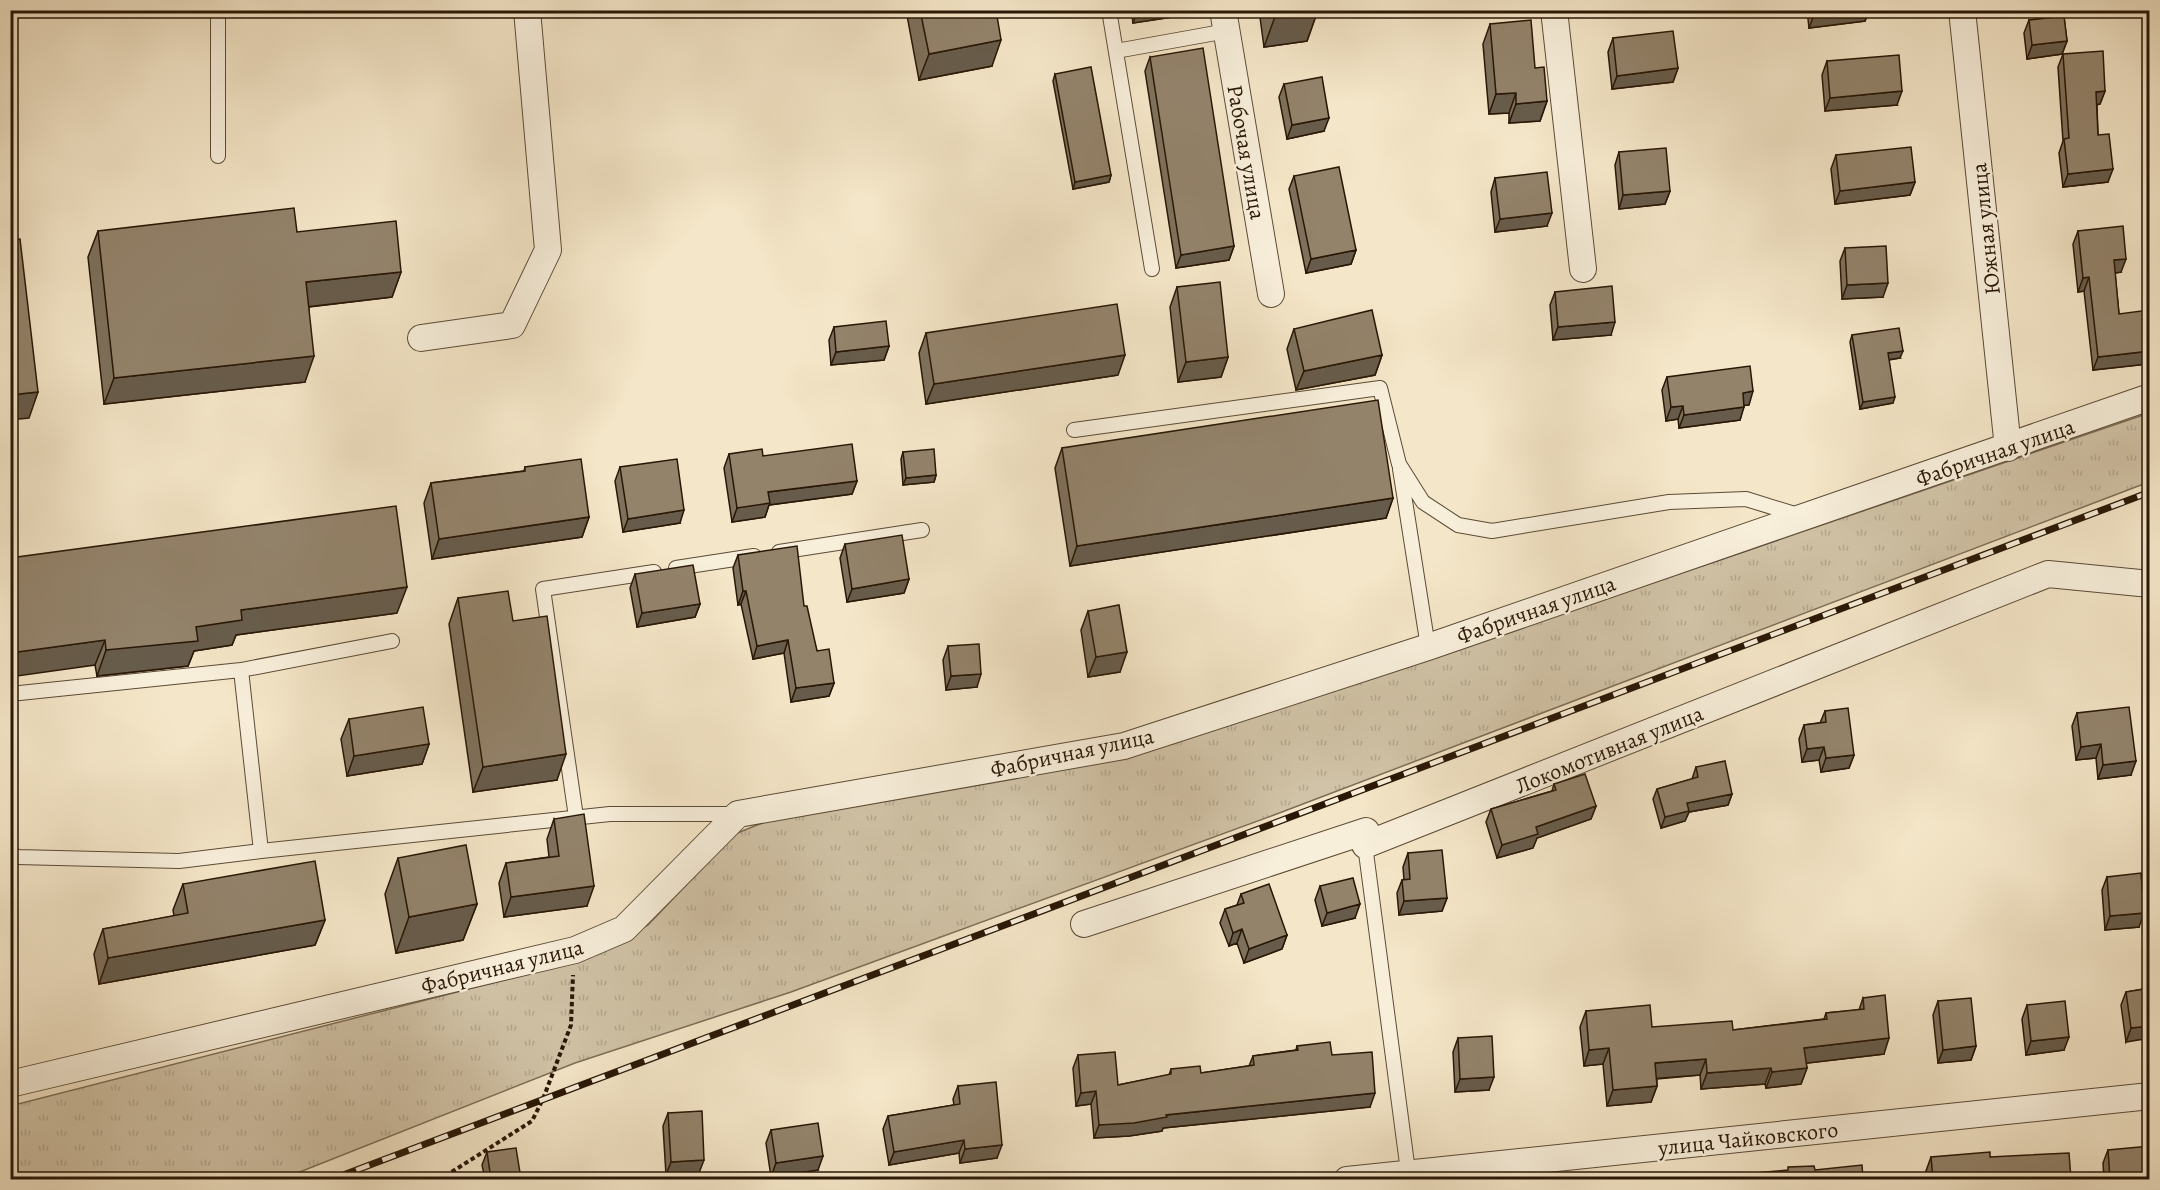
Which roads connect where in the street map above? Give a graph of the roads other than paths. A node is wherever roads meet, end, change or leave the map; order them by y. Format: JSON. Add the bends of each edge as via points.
{"nodes":[{"id":1,"x":218,"y":10,"type":"edge"},
{"id":2,"x":527,"y":10,"type":"edge"},
{"id":3,"x":1109,"y":10,"type":"edge"},
{"id":4,"x":1554,"y":10,"type":"edge"},
{"id":5,"x":1962,"y":10,"type":"edge"},
{"id":6,"x":1225,"y":21,"type":"edge"},
{"id":7,"x":1116,"y":51,"type":"junction"},
{"id":8,"x":218,"y":156,"type":"dead end"},
{"id":9,"x":1152,"y":269,"type":"dead end"},
{"id":10,"x":1583,"y":269,"type":"dead end"},
{"id":11,"x":1271,"y":294,"type":"dead end"},
{"id":12,"x":421,"y":338,"type":"dead end"},
{"id":13,"x":2150,"y":397,"type":"edge"},
{"id":14,"x":1074,"y":430,"type":"dead end"},
{"id":15,"x":2008,"y":448,"type":"junction"},
{"id":16,"x":1399,"y":464,"type":"junction"},
{"id":17,"x":1803,"y":517,"type":"junction"},
{"id":18,"x":922,"y":530,"type":"dead end"},
{"id":19,"x":2150,"y":584,"type":"edge"},
{"id":20,"x":392,"y":641,"type":"dead end"},
{"id":21,"x":1428,"y":647,"type":"junction"},
{"id":22,"x":241,"y":670,"type":"junction"},
{"id":23,"x":10,"y":694,"type":"edge"},
{"id":24,"x":738,"y":814,"type":"junction"},
{"id":25,"x":576,"y":818,"type":"junction"},
{"id":26,"x":1365,"y":845,"type":"junction"},
{"id":27,"x":261,"y":851,"type":"junction"},
{"id":28,"x":10,"y":852,"type":"edge"},
{"id":29,"x":1084,"y":924,"type":"dead end"},
{"id":30,"x":10,"y":1084,"type":"edge"},
{"id":31,"x":2150,"y":1096,"type":"edge"},
{"id":32,"x":1408,"y":1176,"type":"edge"},
{"id":33,"x":1347,"y":1179,"type":"edge"}],
"edges":[{"from":1,"to":8,"type":"lane"},
{"from":2,"to":12,"type":"street","via":[[548,250],[512,325]]},
{"from":3,"to":7,"type":"lane"},
{"from":4,"to":10,"type":"street"},
{"from":5,"to":15,"type":"street","name":"Южная улица"},
{"from":6,"to":7,"type":"lane"},
{"from":6,"to":11,"type":"street","name":"Рабочая улица"},
{"from":7,"to":9,"type":"lane"},
{"from":13,"to":15,"type":"street","name":"Фабричная улица"},
{"from":14,"to":16,"type":"lane","via":[[1380,388]]},
{"from":15,"to":17,"type":"street","name":"Фабричная улица"},
{"from":16,"to":17,"type":"lane","via":[[1423,502],[1458,525],[1492,531],[1669,502],[1746,499]]},
{"from":16,"to":21,"type":"lane"},
{"from":17,"to":21,"type":"street","name":"Фабричная улица"},
{"from":18,"to":25,"type":"lane","via":[[543,589]]},
{"from":19,"to":26,"type":"street","name":"Локомотивная улица","via":[[2048,574]]},
{"from":20,"to":22,"type":"lane"},
{"from":21,"to":24,"type":"street","name":"Фабричная улица","via":[[1124,746]]},
{"from":22,"to":23,"type":"lane"},
{"from":22,"to":27,"type":"lane"},
{"from":24,"to":25,"type":"lane","via":[[610,814]]},
{"from":24,"to":30,"type":"street","name":"Фабричная улица","via":[[624,929],[575,951]]},
{"from":25,"to":27,"type":"lane"},
{"from":26,"to":29,"type":"street","via":[[1366,831]]},
{"from":26,"to":32,"type":"lane"},
{"from":27,"to":28,"type":"lane","via":[[179,861],[17,857]]},
{"from":31,"to":32,"type":"street","name":"улица Чайковского"},
{"from":32,"to":33,"type":"street","name":"улица Чайковского"}]}
